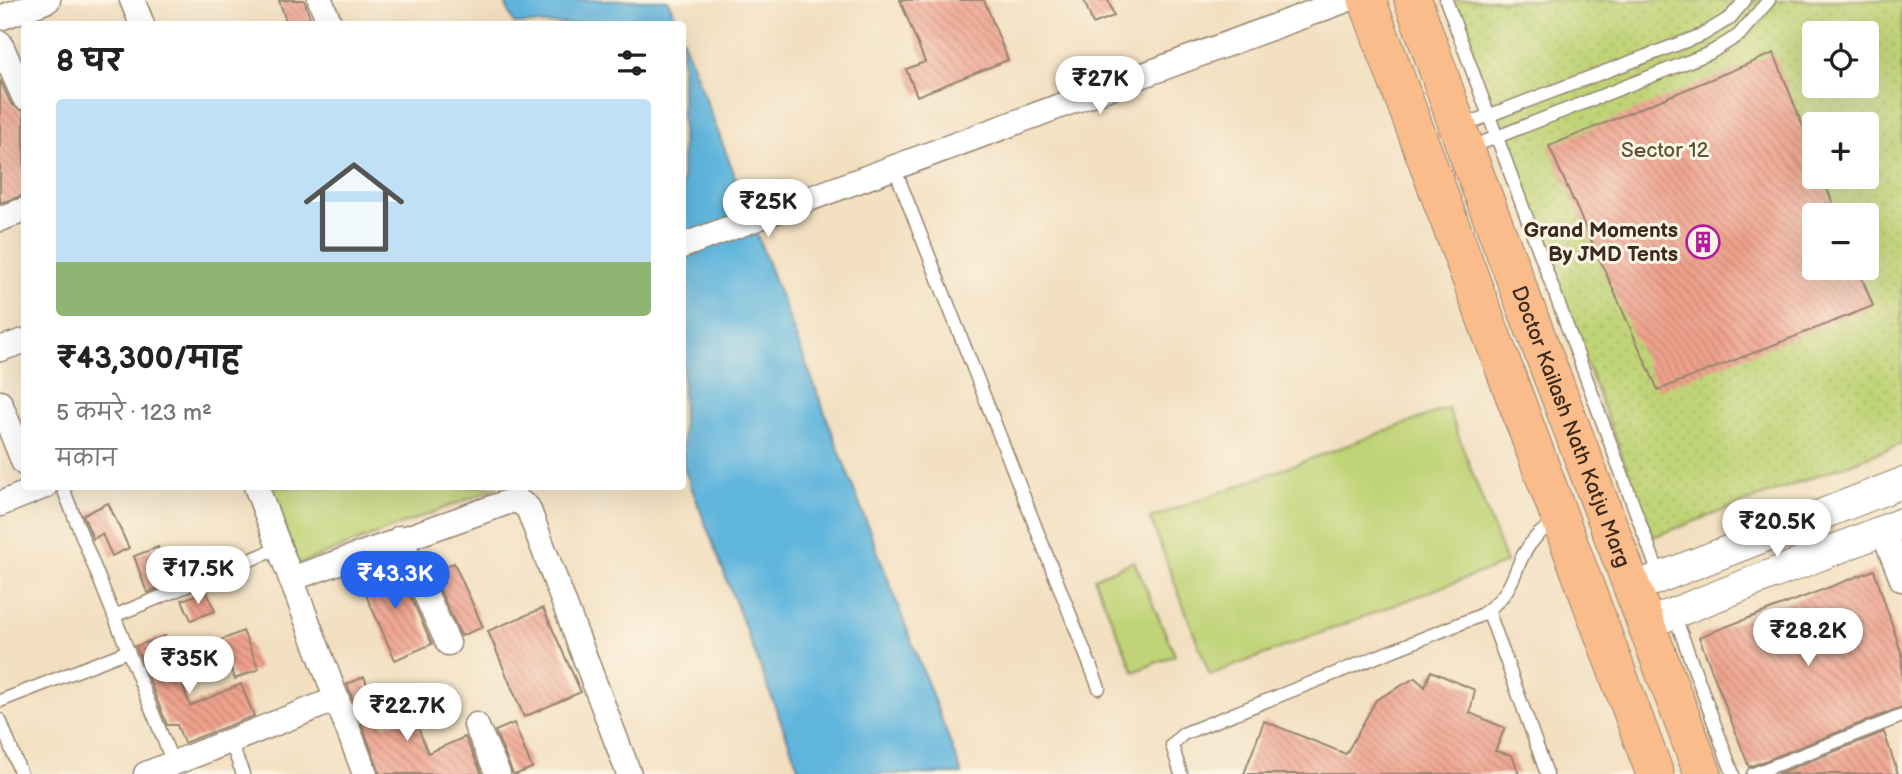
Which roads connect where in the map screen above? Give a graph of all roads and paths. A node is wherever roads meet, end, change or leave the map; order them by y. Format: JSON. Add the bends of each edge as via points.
{"nodes":[{"id":1,"x":48,"y":0,"type":"edge"},
{"id":2,"x":132,"y":0,"type":"edge"},
{"id":3,"x":320,"y":0,"type":"edge"},
{"id":4,"x":1346,"y":0,"type":"edge"},
{"id":5,"x":1367,"y":0,"type":"edge"},
{"id":6,"x":1413,"y":0,"type":"edge"},
{"id":7,"x":1446,"y":0,"type":"edge"},
{"id":8,"x":1745,"y":0,"type":"edge"},
{"id":9,"x":1769,"y":0,"type":"edge"},
{"id":10,"x":0,"y":19,"type":"edge"},
{"id":11,"x":141,"y":21,"type":"edge"},
{"id":12,"x":329,"y":21,"type":"edge"},
{"id":13,"x":0,"y":43,"type":"edge"},
{"id":14,"x":21,"y":90,"type":"edge"},
{"id":15,"x":1491,"y":114,"type":"junction"},
{"id":16,"x":1500,"y":138,"type":"junction"},
{"id":17,"x":1462,"y":139,"type":"junction"},
{"id":18,"x":894,"y":167,"type":"junction"},
{"id":19,"x":21,"y":211,"type":"edge"},
{"id":20,"x":0,"y":219,"type":"edge"},
{"id":21,"x":1499,"y":234,"type":"junction"},
{"id":22,"x":686,"y":245,"type":"edge"},
{"id":23,"x":1458,"y":250,"type":"junction"},
{"id":24,"x":21,"y":342,"type":"edge"},
{"id":25,"x":0,"y":349,"type":"edge"},
{"id":26,"x":1,"y":407,"type":"edge"},
{"id":27,"x":21,"y":456,"type":"edge"},
{"id":28,"x":1902,"y":483,"type":"edge"},
{"id":29,"x":33,"y":490,"type":"edge"},
{"id":30,"x":64,"y":490,"type":"edge"},
{"id":31,"x":257,"y":490,"type":"edge"},
{"id":32,"x":0,"y":504,"type":"edge"},
{"id":33,"x":1560,"y":519,"type":"junction"},
{"id":34,"x":1893,"y":527,"type":"edge"},
{"id":35,"x":400,"y":538,"type":"junction"},
{"id":36,"x":279,"y":548,"type":"junction"},
{"id":37,"x":291,"y":579,"type":"junction"},
{"id":38,"x":1902,"y":579,"type":"edge"},
{"id":39,"x":1646,"y":583,"type":"junction"},
{"id":40,"x":1488,"y":610,"type":"junction"},
{"id":41,"x":114,"y":616,"type":"junction"},
{"id":42,"x":1660,"y":618,"type":"junction"},
{"id":43,"x":448,"y":643,"type":"dead end"},
{"id":44,"x":128,"y":651,"type":"junction"},
{"id":45,"x":1099,"y":688,"type":"dead end"},
{"id":46,"x":337,"y":699,"type":"junction"},
{"id":47,"x":0,"y":701,"type":"edge"},
{"id":48,"x":1902,"y":716,"type":"edge"},
{"id":49,"x":0,"y":720,"type":"edge"},
{"id":50,"x":476,"y":725,"type":"dead end"},
{"id":51,"x":230,"y":741,"type":"junction"},
{"id":52,"x":157,"y":771,"type":"edge"},
{"id":53,"x":21,"y":774,"type":"edge"},
{"id":54,"x":243,"y":774,"type":"edge"},
{"id":55,"x":365,"y":774,"type":"edge"},
{"id":56,"x":498,"y":774,"type":"edge"},
{"id":57,"x":629,"y":774,"type":"edge"},
{"id":58,"x":1181,"y":774,"type":"edge"},
{"id":59,"x":1547,"y":774,"type":"edge"},
{"id":60,"x":1655,"y":774,"type":"edge"},
{"id":61,"x":1703,"y":774,"type":"edge"},
{"id":62,"x":1733,"y":774,"type":"edge"},
{"id":63,"x":1753,"y":774,"type":"edge"}],
"edges":[{"from":1,"to":10,"type":"street"},
{"from":2,"to":11,"type":"street"},
{"from":3,"to":12,"type":"street"},
{"from":4,"to":18,"type":"street"},
{"from":5,"to":23,"type":"main road","name":"Doctor Kailash Nath Katju Marg"},
{"from":6,"to":17,"type":"main road","name":"Doctor Kailash Nath Katju Marg"},
{"from":7,"to":15,"type":"lane"},
{"from":8,"to":15,"type":"lane","via":[[1730,18],[1702,35]]},
{"from":9,"to":16,"type":"lane","via":[[1739,35],[1710,53]]},
{"from":13,"to":14,"type":"street"},
{"from":15,"to":16,"type":"lane"},
{"from":15,"to":17,"type":"lane"},
{"from":16,"to":17,"type":"lane"},
{"from":16,"to":39,"type":"lane"},
{"from":17,"to":21,"type":"main road","name":"Doctor Kailash Nath Katju Marg"},
{"from":18,"to":22,"type":"street"},
{"from":18,"to":45,"type":"lane"},
{"from":19,"to":20,"type":"street"},
{"from":21,"to":23,"type":"main road"},
{"from":21,"to":39,"type":"main road","name":"Doctor Kailash Nath Katju Marg"},
{"from":23,"to":33,"type":"main road","name":"Doctor Kailash Nath Katju Marg"},
{"from":24,"to":25,"type":"street"},
{"from":26,"to":27,"type":"street"},
{"from":28,"to":39,"type":"street"},
{"from":29,"to":32,"type":"street"},
{"from":30,"to":41,"type":"lane"},
{"from":31,"to":36,"type":"street"},
{"from":33,"to":40,"type":"lane","via":[[1538,535],[1527,549],[1514,583]]},
{"from":33,"to":60,"type":"main road","name":"Doctor Kailash Nath Katju Marg"},
{"from":34,"to":38,"type":"street"},
{"from":34,"to":42,"type":"street"},
{"from":35,"to":37,"type":"street"},
{"from":35,"to":43,"type":"street"},
{"from":35,"to":57,"type":"street","via":[[511,501],[528,508]]},
{"from":36,"to":37,"type":"street"},
{"from":36,"to":41,"type":"lane"},
{"from":37,"to":46,"type":"street"},
{"from":39,"to":42,"type":"main road","name":"Doctor Kailash Nath Katju Marg"},
{"from":40,"to":58,"type":"lane","via":[[1184,734],[1172,745]]},
{"from":40,"to":59,"type":"lane"},
{"from":41,"to":44,"type":"lane"},
{"from":42,"to":61,"type":"main road","name":"Doctor Kailash Nath Katju Marg"},
{"from":42,"to":62,"type":"lane"},
{"from":44,"to":47,"type":"lane"},
{"from":44,"to":52,"type":"lane"},
{"from":46,"to":51,"type":"street"},
{"from":46,"to":55,"type":"street"},
{"from":48,"to":63,"type":"lane"},
{"from":49,"to":53,"type":"lane"},
{"from":50,"to":56,"type":"street"},
{"from":51,"to":52,"type":"street"},
{"from":51,"to":54,"type":"lane"}]}
